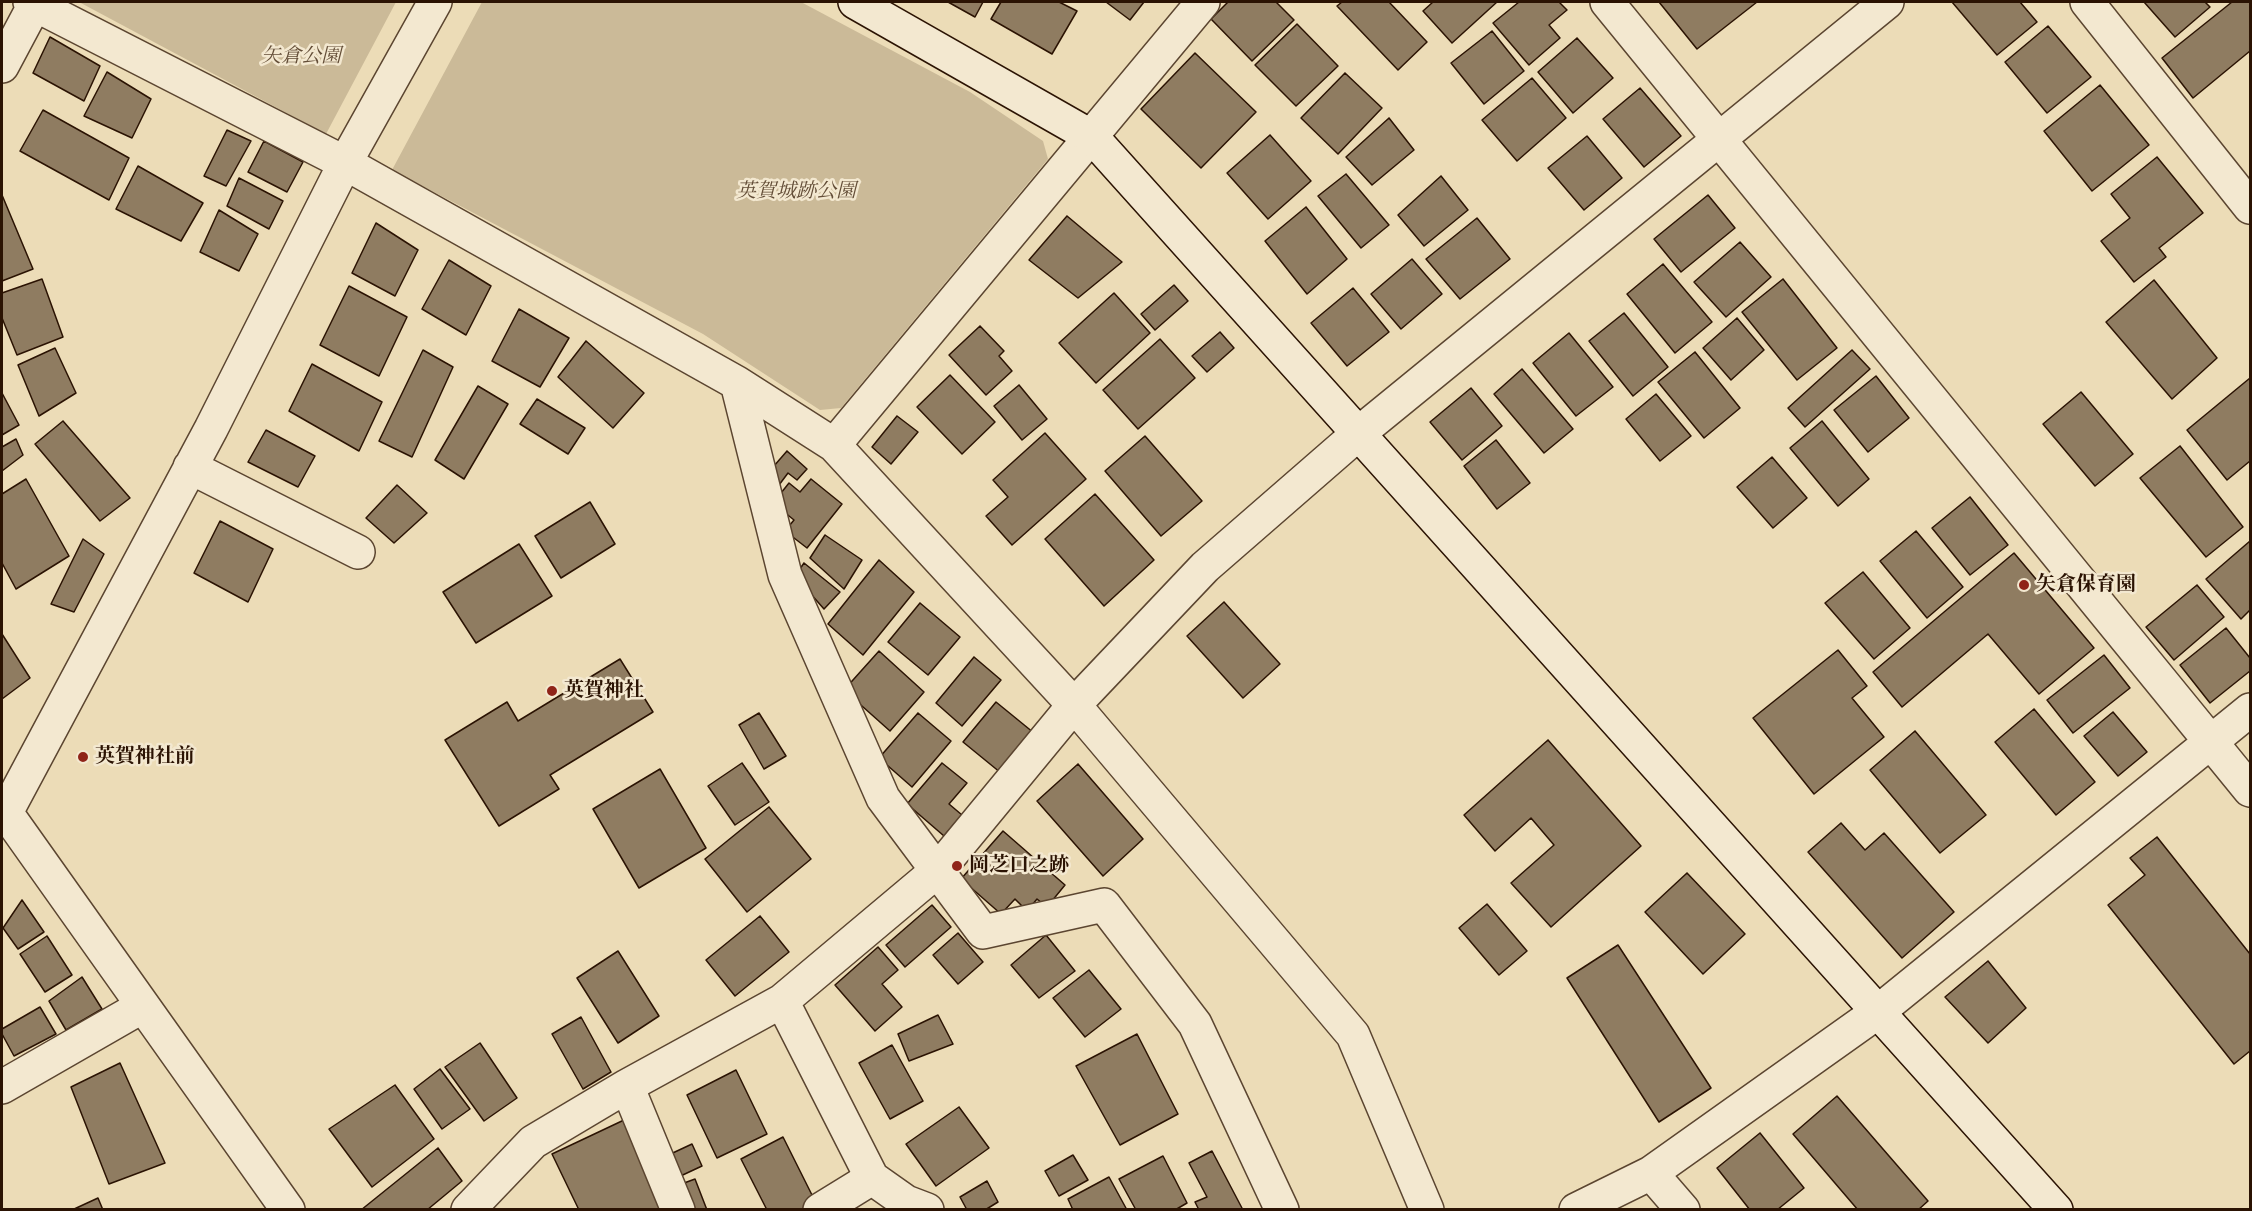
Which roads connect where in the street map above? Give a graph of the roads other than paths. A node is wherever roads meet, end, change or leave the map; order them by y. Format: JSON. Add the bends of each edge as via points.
{"nodes":[{"id":1,"x":435,"y":2,"type":"edge"},
{"id":2,"x":855,"y":2,"type":"edge"},
{"id":3,"x":1203,"y":2,"type":"edge"},
{"id":4,"x":1607,"y":2,"type":"edge"},
{"id":5,"x":1887,"y":2,"type":"edge"},
{"id":6,"x":2087,"y":2,"type":"edge"},
{"id":7,"x":33,"y":3,"type":"edge"},
{"id":8,"x":2,"y":66,"type":"edge"},
{"id":9,"x":1092,"y":137,"type":"junction"},
{"id":10,"x":1719,"y":138,"type":"junction"},
{"id":11,"x":345,"y":163,"type":"junction"},
{"id":12,"x":2250,"y":207,"type":"edge"},
{"id":13,"x":737,"y":383,"type":"junction"},
{"id":14,"x":1359,"y":433,"type":"junction"},
{"id":15,"x":834,"y":445,"type":"junction"},
{"id":16,"x":190,"y":467,"type":"junction"},
{"id":17,"x":358,"y":552,"type":"dead end"},
{"id":18,"x":1074,"y":705,"type":"junction"},
{"id":19,"x":2250,"y":710,"type":"edge"},
{"id":20,"x":2212,"y":741,"type":"junction"},
{"id":21,"x":2250,"y":790,"type":"edge"},
{"id":22,"x":3,"y":813,"type":"edge"},
{"id":23,"x":938,"y":870,"type":"junction"},
{"id":24,"x":782,"y":1001,"type":"junction"},
{"id":25,"x":143,"y":1006,"type":"junction"},
{"id":26,"x":1879,"y":1011,"type":"junction"},
{"id":27,"x":627,"y":1086,"type":"junction"},
{"id":28,"x":2,"y":1087,"type":"edge"},
{"id":29,"x":1651,"y":1173,"type":"junction"},
{"id":30,"x":872,"y":1178,"type":"junction"},
{"id":31,"x":288,"y":1209,"type":"edge"},
{"id":32,"x":468,"y":1209,"type":"edge"},
{"id":33,"x":678,"y":1209,"type":"edge"},
{"id":34,"x":820,"y":1209,"type":"edge"},
{"id":35,"x":927,"y":1209,"type":"edge"},
{"id":36,"x":1282,"y":1209,"type":"edge"},
{"id":37,"x":1427,"y":1209,"type":"edge"},
{"id":38,"x":1576,"y":1209,"type":"edge"},
{"id":39,"x":1683,"y":1209,"type":"edge"},
{"id":40,"x":2056,"y":1209,"type":"edge"}],
"edges":[{"from":1,"to":11,"type":"street"},
{"from":2,"to":9,"type":"street"},
{"from":3,"to":9,"type":"street"},
{"from":4,"to":10,"type":"street"},
{"from":5,"to":10,"type":"street"},
{"from":6,"to":12,"type":"street"},
{"from":7,"to":8,"type":"street"},
{"from":7,"to":11,"type":"street"},
{"from":9,"to":14,"type":"street"},
{"from":9,"to":15,"type":"street"},
{"from":10,"to":14,"type":"street"},
{"from":10,"to":20,"type":"street"},
{"from":11,"to":13,"type":"street"},
{"from":11,"to":16,"type":"street"},
{"from":13,"to":15,"type":"street"},
{"from":13,"to":23,"type":"street","via":[[785,575],[883,798]]},
{"from":14,"to":18,"type":"street","via":[[1205,567]]},
{"from":14,"to":26,"type":"street"},
{"from":15,"to":18,"type":"street"},
{"from":16,"to":17,"type":"street"},
{"from":16,"to":22,"type":"street"},
{"from":18,"to":23,"type":"street"},
{"from":18,"to":37,"type":"street","via":[[1353,1035]]},
{"from":19,"to":20,"type":"street"},
{"from":20,"to":21,"type":"street"},
{"from":20,"to":26,"type":"street"},
{"from":22,"to":25,"type":"street"},
{"from":23,"to":24,"type":"street"},
{"from":23,"to":36,"type":"street","via":[[983,932],[1104,905],[1195,1024]]},
{"from":24,"to":27,"type":"street"},
{"from":24,"to":30,"type":"street"},
{"from":25,"to":28,"type":"street"},
{"from":25,"to":31,"type":"street"},
{"from":26,"to":29,"type":"street"},
{"from":26,"to":40,"type":"street"},
{"from":27,"to":32,"type":"street","via":[[533,1142]]},
{"from":27,"to":33,"type":"street"},
{"from":29,"to":38,"type":"street"},
{"from":29,"to":39,"type":"street"},
{"from":30,"to":34,"type":"street"},
{"from":30,"to":35,"type":"street","via":[[906,1202]]}]}
